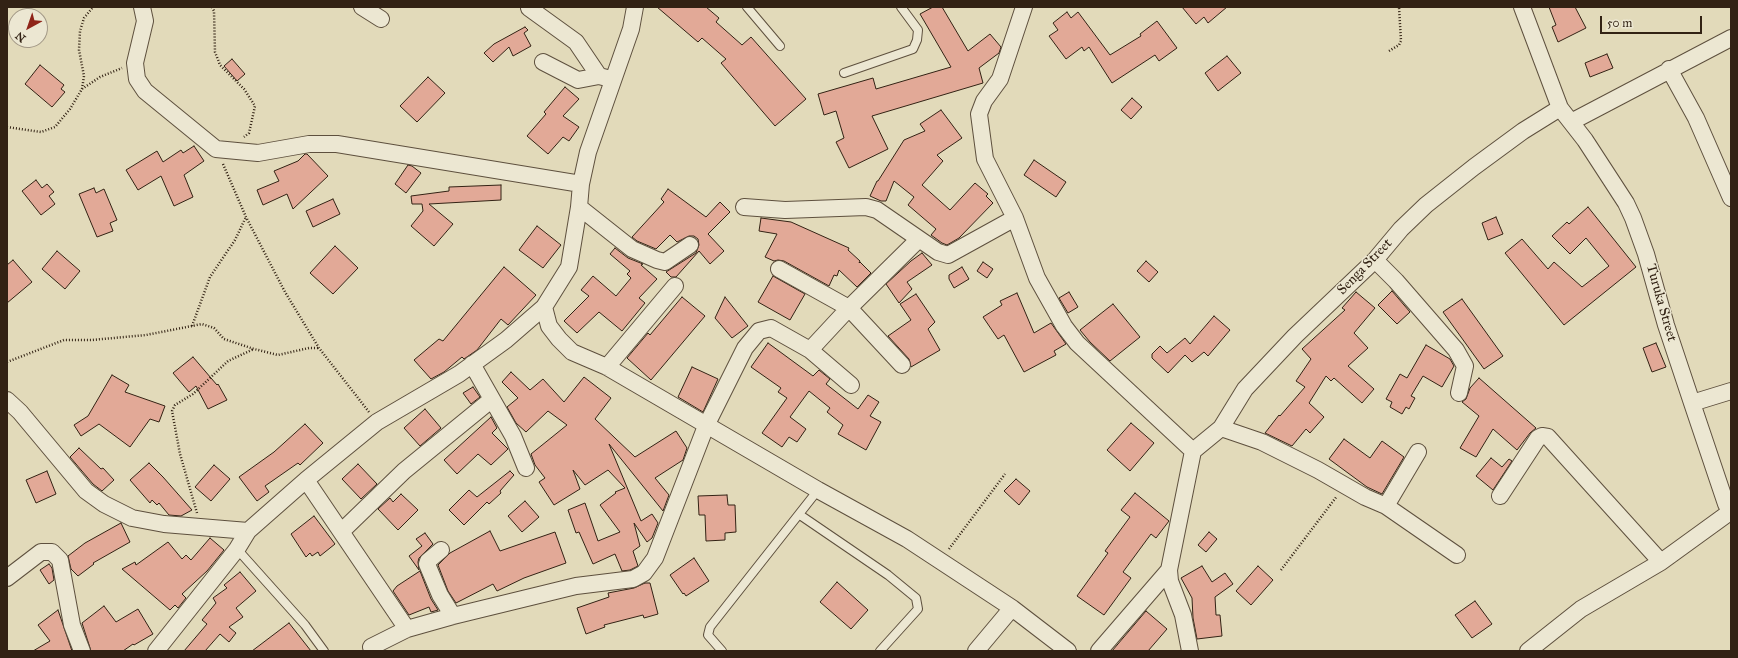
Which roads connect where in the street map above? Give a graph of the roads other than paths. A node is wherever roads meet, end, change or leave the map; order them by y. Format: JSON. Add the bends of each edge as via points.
{"nodes":[{"id":1,"x":142,"y":7,"type":"edge"},
{"id":2,"x":362,"y":7,"type":"edge"},
{"id":3,"x":635,"y":7,"type":"edge"},
{"id":4,"x":747,"y":7,"type":"edge"},
{"id":5,"x":901,"y":7,"type":"edge"},
{"id":6,"x":1024,"y":7,"type":"edge"},
{"id":7,"x":1522,"y":7,"type":"edge"},
{"id":8,"x":529,"y":8,"type":"edge"},
{"id":9,"x":381,"y":19,"type":"dead end"},
{"id":10,"x":1731,"y":38,"type":"edge"},
{"id":11,"x":780,"y":46,"type":"dead end"},
{"id":12,"x":543,"y":62,"type":"dead end"},
{"id":13,"x":1670,"y":69,"type":"junction"},
{"id":14,"x":844,"y":73,"type":"dead end"},
{"id":15,"x":606,"y":78,"type":"junction"},
{"id":16,"x":1560,"y":108,"type":"junction"},
{"id":17,"x":1571,"y":122,"type":"junction"},
{"id":18,"x":580,"y":184,"type":"junction"},
{"id":19,"x":1731,"y":198,"type":"edge"},
{"id":20,"x":579,"y":207,"type":"junction"},
{"id":21,"x":744,"y":207,"type":"dead end"},
{"id":22,"x":1015,"y":218,"type":"junction"},
{"id":23,"x":919,"y":239,"type":"junction"},
{"id":24,"x":690,"y":245,"type":"dead end"},
{"id":25,"x":1375,"y":260,"type":"junction"},
{"id":26,"x":779,"y":269,"type":"dead end"},
{"id":27,"x":675,"y":286,"type":"dead end"},
{"id":28,"x":544,"y":307,"type":"junction"},
{"id":29,"x":849,"y":308,"type":"junction"},
{"id":30,"x":810,"y":350,"type":"junction"},
{"id":31,"x":472,"y":364,"type":"junction"},
{"id":32,"x":902,"y":365,"type":"dead end"},
{"id":33,"x":607,"y":367,"type":"junction"},
{"id":34,"x":851,"y":385,"type":"dead end"},
{"id":35,"x":1731,"y":391,"type":"edge"},
{"id":36,"x":1459,"y":393,"type":"dead end"},
{"id":37,"x":7,"y":400,"type":"edge"},
{"id":38,"x":491,"y":400,"type":"junction"},
{"id":39,"x":1692,"y":402,"type":"junction"},
{"id":40,"x":706,"y":426,"type":"junction"},
{"id":41,"x":1221,"y":428,"type":"junction"},
{"id":42,"x":1193,"y":451,"type":"junction"},
{"id":43,"x":1418,"y":452,"type":"dead end"},
{"id":44,"x":526,"y":468,"type":"dead end"},
{"id":45,"x":306,"y":480,"type":"junction"},
{"id":46,"x":818,"y":490,"type":"junction"},
{"id":47,"x":1500,"y":496,"type":"dead end"},
{"id":48,"x":1386,"y":506,"type":"junction"},
{"id":49,"x":1731,"y":512,"type":"edge"},
{"id":50,"x":800,"y":515,"type":"junction"},
{"id":51,"x":248,"y":531,"type":"junction"},
{"id":52,"x":342,"y":531,"type":"junction"},
{"id":53,"x":237,"y":549,"type":"junction"},
{"id":54,"x":441,"y":550,"type":"dead end"},
{"id":55,"x":1457,"y":555,"type":"dead end"},
{"id":56,"x":1661,"y":562,"type":"junction"},
{"id":57,"x":1169,"y":570,"type":"junction"},
{"id":58,"x":7,"y":578,"type":"edge"},
{"id":59,"x":1012,"y":608,"type":"junction"},
{"id":60,"x":453,"y":616,"type":"junction"},
{"id":61,"x":408,"y":629,"type":"junction"},
{"id":62,"x":371,"y":647,"type":"dead end"},
{"id":63,"x":82,"y":651,"type":"edge"},
{"id":64,"x":156,"y":651,"type":"edge"},
{"id":65,"x":324,"y":651,"type":"edge"},
{"id":66,"x":722,"y":651,"type":"edge"},
{"id":67,"x":880,"y":651,"type":"edge"},
{"id":68,"x":976,"y":651,"type":"edge"},
{"id":69,"x":1068,"y":651,"type":"edge"},
{"id":70,"x":1099,"y":651,"type":"edge"},
{"id":71,"x":1190,"y":651,"type":"edge"},
{"id":72,"x":1528,"y":651,"type":"edge"}],
"edges":[{"from":1,"to":18,"type":"street","via":[[145,21],[135,63],[137,79],[145,91],[223,150],[258,153],[309,144],[337,144]]},
{"from":2,"to":9,"type":"street"},
{"from":3,"to":15,"type":"street","via":[[631,28]]},
{"from":4,"to":11,"type":"lane"},
{"from":5,"to":14,"type":"lane","via":[[918,30],[917,40],[912,49]]},
{"from":6,"to":22,"type":"street","via":[[1000,79],[984,101],[979,114],[985,159]]},
{"from":7,"to":16,"type":"street","name":"Turuka Street"},
{"from":8,"to":15,"type":"street","via":[[576,42]]},
{"from":10,"to":13,"type":"street"},
{"from":12,"to":15,"type":"street","via":[[578,80]]},
{"from":13,"to":17,"type":"street"},
{"from":13,"to":19,"type":"street","via":[[1696,118]]},
{"from":15,"to":18,"type":"street"},
{"from":16,"to":17,"type":"street","name":"Turuka Street"},
{"from":16,"to":25,"type":"street","name":"Senga Street","via":[[1474,167],[1426,205],[1401,229]]},
{"from":17,"to":39,"type":"street","name":"Turuka Street","via":[[1586,140],[1633,218]]},
{"from":18,"to":20,"type":"street"},
{"from":20,"to":24,"type":"street","via":[[632,249],[657,260],[665,262]]},
{"from":20,"to":28,"type":"street","via":[[569,267]]},
{"from":21,"to":23,"type":"street","via":[[785,210],[866,207],[877,210]]},
{"from":22,"to":23,"type":"street","via":[[948,255],[938,252]]},
{"from":22,"to":42,"type":"street","via":[[1037,278],[1064,326],[1077,343]]},
{"from":23,"to":29,"type":"street"},
{"from":25,"to":36,"type":"street","via":[[1456,350],[1465,366]]},
{"from":25,"to":41,"type":"street","name":"Senga Street","via":[[1295,336],[1246,389]]},
{"from":26,"to":29,"type":"street"},
{"from":27,"to":33,"type":"street"},
{"from":28,"to":31,"type":"street","via":[[506,340]]},
{"from":28,"to":33,"type":"street","via":[[550,326],[572,352]]},
{"from":29,"to":30,"type":"street"},
{"from":29,"to":32,"type":"street"},
{"from":30,"to":34,"type":"street"},
{"from":30,"to":40,"type":"street","via":[[771,328],[759,331],[745,348]]},
{"from":31,"to":38,"type":"street"},
{"from":31,"to":45,"type":"street","via":[[377,422]]},
{"from":33,"to":40,"type":"street"},
{"from":35,"to":39,"type":"street"},
{"from":37,"to":51,"type":"street","via":[[86,491],[104,504],[132,518],[164,524]]},
{"from":38,"to":44,"type":"street","via":[[513,436]]},
{"from":38,"to":52,"type":"street","via":[[404,471]]},
{"from":39,"to":49,"type":"street","name":"Turuka Street"},
{"from":40,"to":46,"type":"street"},
{"from":40,"to":60,"type":"street","via":[[655,558],[644,573],[633,579],[576,586]]},
{"from":41,"to":42,"type":"street","name":"Senga Street"},
{"from":41,"to":48,"type":"street","via":[[1262,442]]},
{"from":42,"to":57,"type":"street"},
{"from":43,"to":48,"type":"street"},
{"from":45,"to":51,"type":"street"},
{"from":45,"to":52,"type":"street"},
{"from":46,"to":50,"type":"lane"},
{"from":46,"to":59,"type":"street","via":[[907,539]]},
{"from":47,"to":56,"type":"street","via":[[1538,438],[1548,437]]},
{"from":48,"to":55,"type":"street"},
{"from":49,"to":56,"type":"street"},
{"from":50,"to":66,"type":"lane","via":[[710,627],[708,635]]},
{"from":50,"to":67,"type":"lane","via":[[888,575],[916,598],[918,609]]},
{"from":51,"to":53,"type":"street"},
{"from":52,"to":61,"type":"street"},
{"from":53,"to":64,"type":"street"},
{"from":53,"to":65,"type":"lane","via":[[305,625]]},
{"from":54,"to":60,"type":"street","via":[[428,560],[427,564],[440,595]]},
{"from":56,"to":72,"type":"street","via":[[1581,609]]},
{"from":57,"to":70,"type":"street"},
{"from":57,"to":71,"type":"street","via":[[1183,615]]},
{"from":58,"to":63,"type":"street","via":[[41,552],[52,552],[60,560],[72,625]]},
{"from":59,"to":68,"type":"street"},
{"from":59,"to":69,"type":"street"},
{"from":60,"to":61,"type":"street"},
{"from":61,"to":62,"type":"street"}]}
